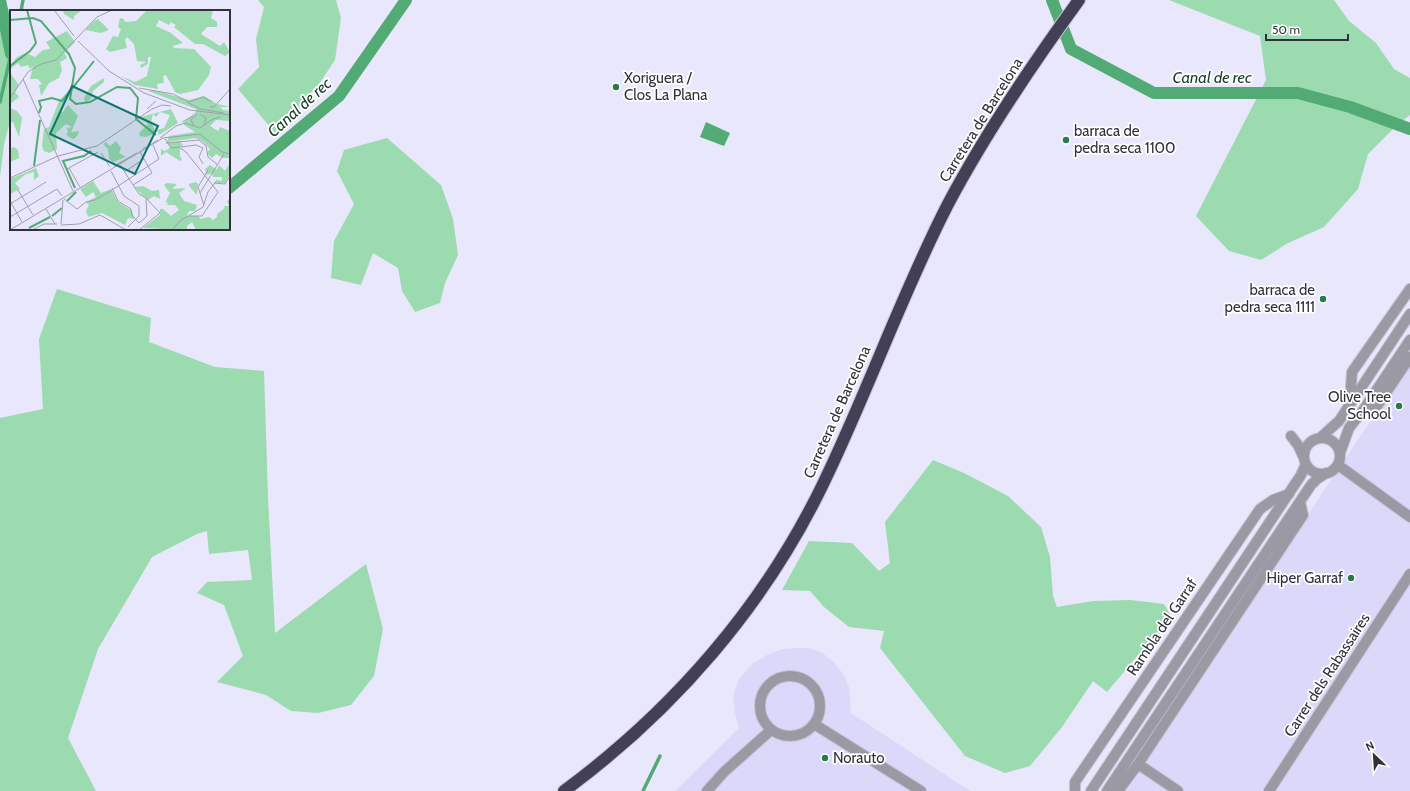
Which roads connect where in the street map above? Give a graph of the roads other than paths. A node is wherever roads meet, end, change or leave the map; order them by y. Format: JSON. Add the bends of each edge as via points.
{"nodes":[{"id":1,"x":1078,"y":0,"type":"edge"},
{"id":2,"x":1410,"y":289,"type":"edge"},
{"id":3,"x":1410,"y":314,"type":"edge"},
{"id":4,"x":1410,"y":340,"type":"edge"},
{"id":5,"x":1410,"y":357,"type":"edge"},
{"id":6,"x":1352,"y":400,"type":"junction"},
{"id":7,"x":1364,"y":409,"type":"junction"},
{"id":8,"x":1318,"y":439,"type":"junction"},
{"id":9,"x":1340,"y":453,"type":"junction"},
{"id":10,"x":1305,"y":461,"type":"junction"},
{"id":11,"x":1338,"y":465,"type":"junction"},
{"id":12,"x":1326,"y":473,"type":"junction"},
{"id":13,"x":1289,"y":494,"type":"junction"},
{"id":14,"x":1300,"y":502,"type":"junction"},
{"id":15,"x":1410,"y":517,"type":"edge"},
{"id":16,"x":1410,"y":574,"type":"edge"},
{"id":17,"x":814,"y":724,"type":"junction"},
{"id":18,"x":771,"y":730,"type":"junction"},
{"id":19,"x":1138,"y":764,"type":"junction"},
{"id":20,"x":564,"y":791,"type":"edge"},
{"id":21,"x":707,"y":791,"type":"edge"},
{"id":22,"x":921,"y":791,"type":"edge"},
{"id":23,"x":1075,"y":791,"type":"edge"},
{"id":24,"x":1091,"y":791,"type":"edge"},
{"id":25,"x":1107,"y":791,"type":"edge"},
{"id":26,"x":1118,"y":791,"type":"edge"},
{"id":27,"x":1178,"y":791,"type":"edge"},
{"id":28,"x":1269,"y":791,"type":"edge"}],
"edges":[{"from":1,"to":20,"type":"highway","name":"Carretera de Barcelona","via":[[1009,99],[947,207],[922,257],[823,485],[765,585],[730,632],[680,690],[629,740]]},
{"from":2,"to":6,"type":"street","via":[[1352,372]]},
{"from":3,"to":6,"type":"street"},
{"from":4,"to":7,"type":"street"},
{"from":5,"to":7,"type":"street","via":[[1377,406]]},
{"from":6,"to":8,"type":"street","via":[[1338,421]]},
{"from":7,"to":9,"type":"street","via":[[1349,428]]},
{"from":8,"to":9,"type":"street","via":[[1327,439],[1335,444]]},
{"from":8,"to":10,"type":"street","via":[[1305,450]]},
{"from":8,"to":10,"type":"street","via":[[1306,440],[1291,436]]},
{"from":9,"to":11,"type":"street"},
{"from":10,"to":12,"type":"street","via":[[1311,470]]},
{"from":10,"to":13,"type":"street","via":[[1301,475]]},
{"from":11,"to":12,"type":"street"},
{"from":11,"to":15,"type":"street"},
{"from":12,"to":14,"type":"street","via":[[1317,479]]},
{"from":13,"to":23,"type":"street","name":"Rambla del Garraf","via":[[1273,500],[1260,509],[1075,782]]},
{"from":13,"to":24,"type":"street"},
{"from":14,"to":19,"type":"street","via":[[1303,515]]},
{"from":14,"to":25,"type":"street"},
{"from":16,"to":28,"type":"street","name":"Carrer dels Rabassaires"},
{"from":17,"to":18,"type":"street","via":[[798,735],[789,736]]},
{"from":17,"to":18,"type":"street","via":[[819,715],[820,705],[813,686],[796,676],[786,676],[776,679],[762,693],[760,713]]},
{"from":17,"to":22,"type":"street"},
{"from":18,"to":21,"type":"street","via":[[724,772]]},
{"from":19,"to":26,"type":"street"},
{"from":19,"to":27,"type":"street"}]}
